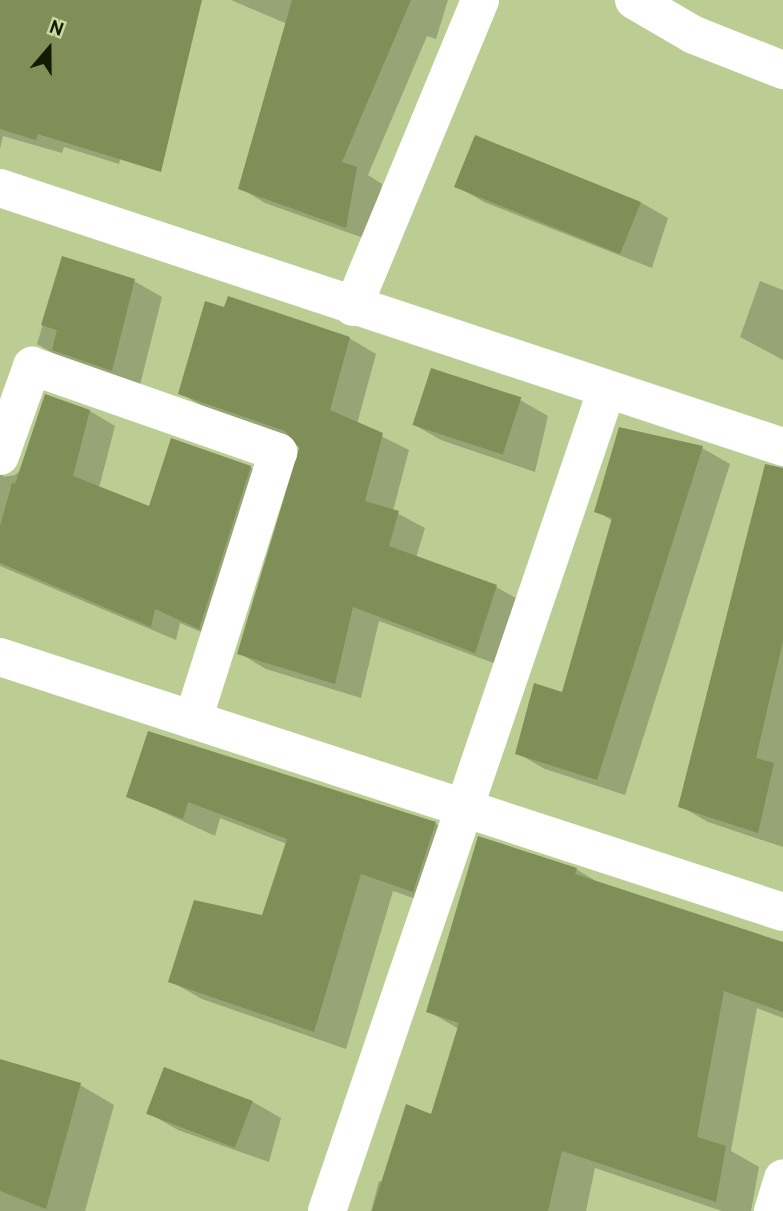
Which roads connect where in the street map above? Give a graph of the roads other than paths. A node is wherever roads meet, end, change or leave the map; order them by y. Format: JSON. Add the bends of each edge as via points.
{"nodes":[{"id":1,"x":480,"y":0,"type":"edge"},
{"id":2,"x":634,"y":0,"type":"edge"},
{"id":3,"x":783,"y":70,"type":"edge"},
{"id":4,"x":0,"y":188,"type":"edge"},
{"id":5,"x":353,"y":307,"type":"junction"},
{"id":6,"x":606,"y":392,"type":"junction"},
{"id":7,"x":783,"y":447,"type":"edge"},
{"id":8,"x":0,"y":456,"type":"edge"},
{"id":9,"x":0,"y":657,"type":"edge"},
{"id":10,"x":193,"y":720,"type":"junction"},
{"id":11,"x":461,"y":807,"type":"junction"},
{"id":12,"x":783,"y":912,"type":"edge"},
{"id":13,"x":783,"y":1178,"type":"edge"},
{"id":14,"x":327,"y":1211,"type":"edge"},
{"id":15,"x":773,"y":1211,"type":"edge"}],
"edges":[{"from":1,"to":5,"type":"street"},
{"from":2,"to":3,"type":"street","via":[[694,35]]},
{"from":4,"to":5,"type":"street"},
{"from":5,"to":6,"type":"street"},
{"from":6,"to":7,"type":"street"},
{"from":6,"to":11,"type":"street"},
{"from":8,"to":10,"type":"street","via":[[33,366],[278,452]]},
{"from":9,"to":10,"type":"street"},
{"from":10,"to":11,"type":"street"},
{"from":11,"to":12,"type":"street"},
{"from":11,"to":14,"type":"street"},
{"from":13,"to":15,"type":"street"}]}
